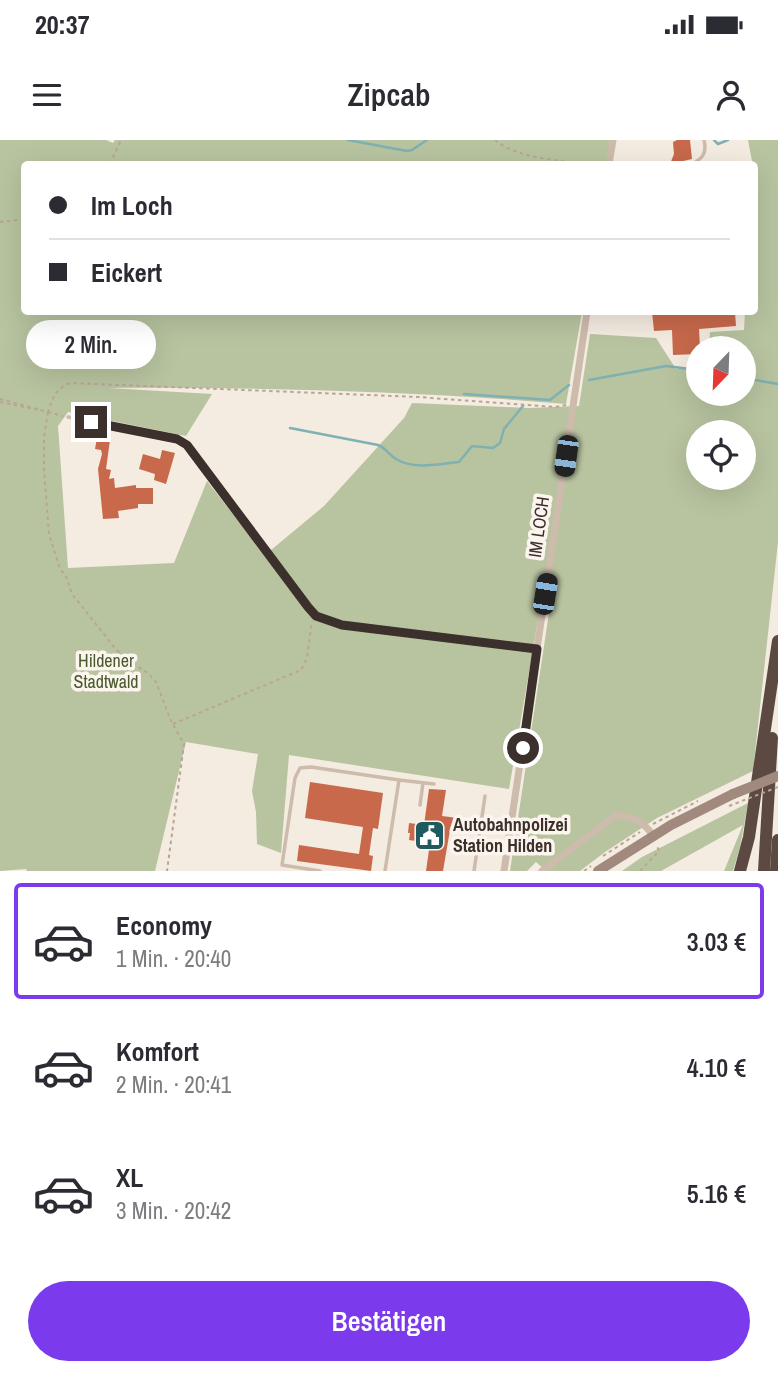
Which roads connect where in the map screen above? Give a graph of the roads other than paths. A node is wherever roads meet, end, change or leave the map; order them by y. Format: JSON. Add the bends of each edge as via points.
{"nodes":[{"id":1,"x":613,"y":140,"type":"edge"},
{"id":2,"x":704,"y":140,"type":"edge"},
{"id":3,"x":610,"y":161,"type":"edge"},
{"id":4,"x":697,"y":161,"type":"edge"},
{"id":5,"x":587,"y":315,"type":"edge"},
{"id":6,"x":68,"y":417,"type":"road end"},
{"id":7,"x":778,"y":641,"type":"edge"},
{"id":8,"x":778,"y":647,"type":"edge"},
{"id":9,"x":537,"y":649,"type":"junction"},
{"id":10,"x":778,"y":776,"type":"edge"},
{"id":11,"x":399,"y":780,"type":"junction"},
{"id":12,"x":423,"y":783,"type":"junction"},
{"id":13,"x":434,"y":785,"type":"dead end"},
{"id":14,"x":485,"y":796,"type":"dead end"},
{"id":15,"x":420,"y":805,"type":"dead end"},
{"id":16,"x":650,"y":831,"type":"junction"},
{"id":17,"x":778,"y":840,"type":"edge"},
{"id":18,"x":320,"y":871,"type":"edge"},
{"id":19,"x":385,"y":871,"type":"edge"},
{"id":20,"x":474,"y":871,"type":"edge"},
{"id":21,"x":504,"y":871,"type":"edge"},
{"id":22,"x":542,"y":871,"type":"edge"},
{"id":23,"x":598,"y":871,"type":"edge"},
{"id":24,"x":740,"y":871,"type":"edge"},
{"id":25,"x":764,"y":871,"type":"edge"},
{"id":26,"x":776,"y":871,"type":"edge"}],
"edges":[{"from":1,"to":3,"type":"street"},
{"from":2,"to":4,"type":"lane","via":[[705,153]]},
{"from":5,"to":9,"type":"street","name":"IM LOCH"},
{"from":6,"to":9,"type":"lane","via":[[177,439],[187,445],[316,616],[342,625]]},
{"from":7,"to":24,"type":"highway"},
{"from":8,"to":25,"type":"highway"},
{"from":9,"to":21,"type":"street","name":"IM LOCH"},
{"from":10,"to":16,"type":"main road","bridge":true},
{"from":11,"to":12,"type":"lane"},
{"from":11,"to":18,"type":"lane","via":[[300,768],[282,866]]},
{"from":11,"to":19,"type":"lane"},
{"from":12,"to":13,"type":"lane"},
{"from":12,"to":15,"type":"lane"},
{"from":14,"to":20,"type":"lane"},
{"from":16,"to":22,"type":"street","via":[[634,817],[616,815]]},
{"from":16,"to":23,"type":"main road"},
{"from":17,"to":26,"type":"highway"}]}
